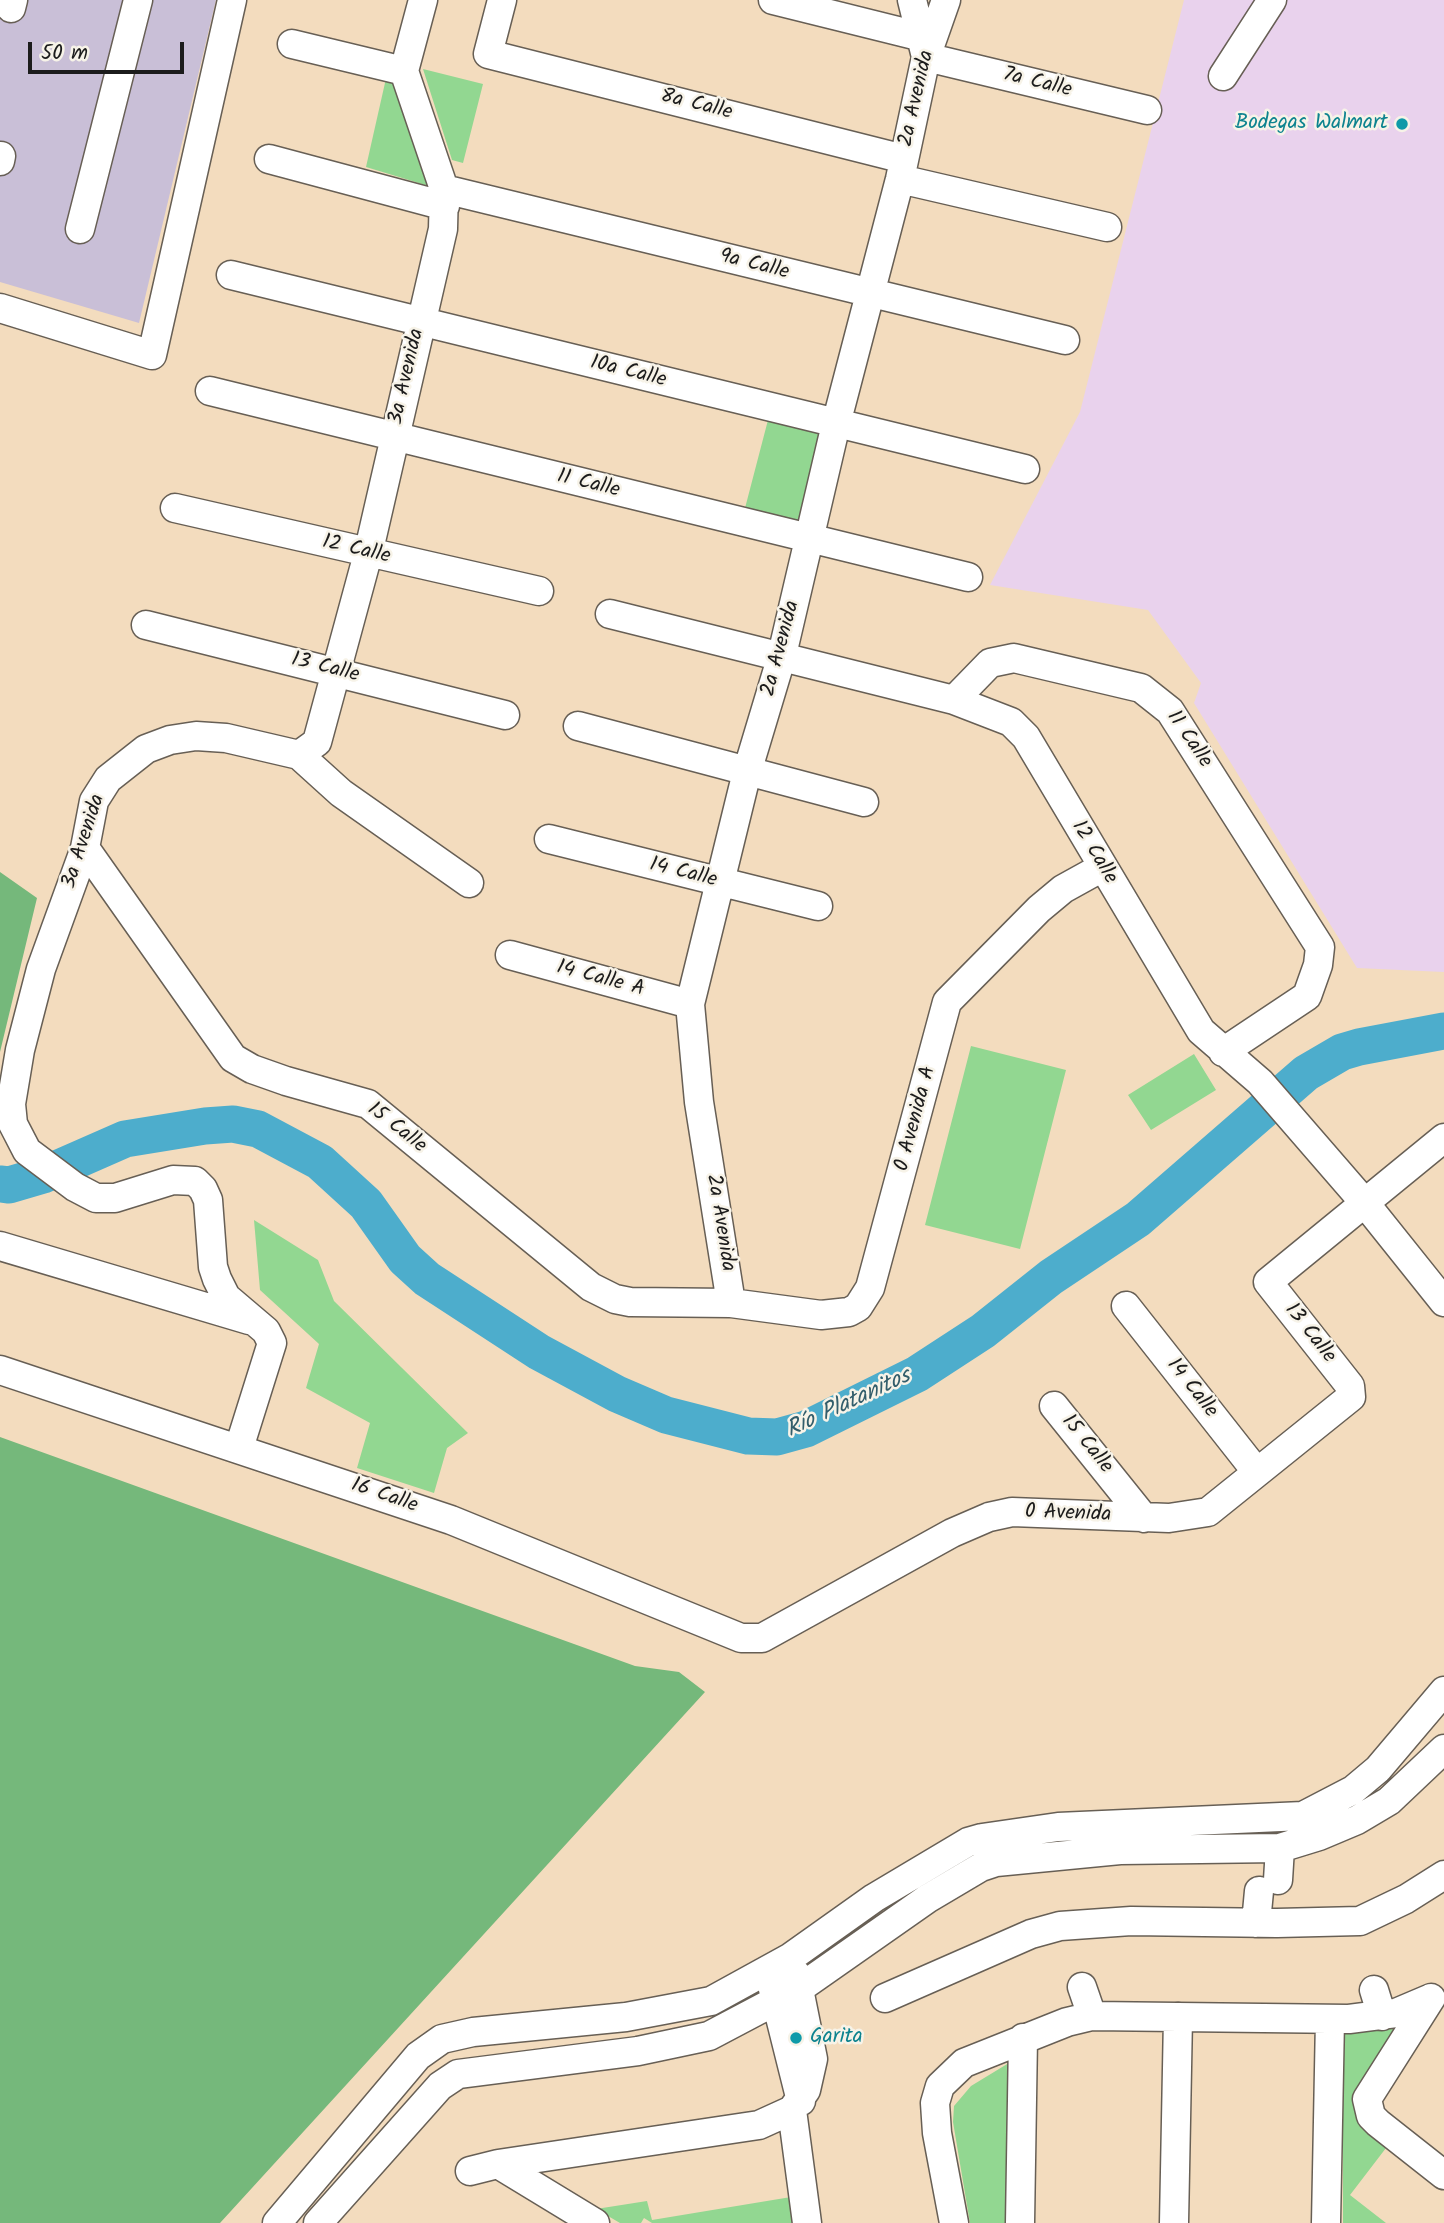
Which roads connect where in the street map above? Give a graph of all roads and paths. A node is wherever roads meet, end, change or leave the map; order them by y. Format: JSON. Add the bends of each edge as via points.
{"nodes":[{"id":1,"x":138,"y":0,"type":"edge"},
{"id":2,"x":232,"y":0,"type":"edge"},
{"id":3,"x":423,"y":0,"type":"edge"},
{"id":4,"x":502,"y":0,"type":"edge"},
{"id":5,"x":773,"y":0,"type":"edge"},
{"id":6,"x":912,"y":0,"type":"edge"},
{"id":7,"x":946,"y":0,"type":"edge"},
{"id":8,"x":1272,"y":0,"type":"edge"},
{"id":9,"x":292,"y":44,"type":"dead end"},
{"id":10,"x":924,"y":47,"type":"junction"},
{"id":11,"x":404,"y":71,"type":"junction"},
{"id":12,"x":1223,"y":76,"type":"dead end"},
{"id":13,"x":1147,"y":110,"type":"dead end"},
{"id":14,"x":269,"y":159,"type":"dead end"},
{"id":15,"x":903,"y":169,"type":"junction"},
{"id":16,"x":444,"y":198,"type":"junction"},
{"id":17,"x":1107,"y":228,"type":"dead end"},
{"id":18,"x":80,"y":229,"type":"dead end"},
{"id":19,"x":231,"y":275,"type":"dead end"},
{"id":20,"x":869,"y":295,"type":"junction"},
{"id":21,"x":0,"y":308,"type":"edge"},
{"id":22,"x":421,"y":321,"type":"junction"},
{"id":23,"x":1065,"y":340,"type":"dead end"},
{"id":24,"x":210,"y":391,"type":"dead end"},
{"id":25,"x":836,"y":424,"type":"junction"},
{"id":26,"x":394,"y":437,"type":"junction"},
{"id":27,"x":1025,"y":469,"type":"dead end"},
{"id":28,"x":175,"y":508,"type":"dead end"},
{"id":29,"x":810,"y":539,"type":"junction"},
{"id":30,"x":368,"y":554,"type":"junction"},
{"id":31,"x":968,"y":577,"type":"dead end"},
{"id":32,"x":539,"y":591,"type":"dead end"},
{"id":33,"x":610,"y":614,"type":"dead end"},
{"id":34,"x":146,"y":625,"type":"dead end"},
{"id":35,"x":781,"y":659,"type":"junction"},
{"id":36,"x":337,"y":671,"type":"junction"},
{"id":37,"x":954,"y":700,"type":"junction"},
{"id":38,"x":505,"y":715,"type":"dead end"},
{"id":39,"x":578,"y":726,"type":"dead end"},
{"id":40,"x":299,"y":755,"type":"junction"},
{"id":41,"x":747,"y":772,"type":"junction"},
{"id":42,"x":864,"y":802,"type":"dead end"},
{"id":43,"x":549,"y":839,"type":"dead end"},
{"id":44,"x":85,"y":848,"type":"junction"},
{"id":45,"x":1101,"y":868,"type":"junction"},
{"id":46,"x":469,"y":883,"type":"dead end"},
{"id":47,"x":721,"y":883,"type":"junction"},
{"id":48,"x":818,"y":906,"type":"dead end"},
{"id":49,"x":510,"y":956,"type":"dead end"},
{"id":50,"x":690,"y":1004,"type":"junction"},
{"id":51,"x":1223,"y":1052,"type":"junction"},
{"id":52,"x":1444,"y":1138,"type":"edge"},
{"id":53,"x":1364,"y":1202,"type":"junction"},
{"id":54,"x":0,"y":1246,"type":"edge"},
{"id":55,"x":1444,"y":1301,"type":"edge"},
{"id":56,"x":732,"y":1303,"type":"junction"},
{"id":57,"x":1126,"y":1306,"type":"dead end"},
{"id":58,"x":255,"y":1322,"type":"junction"},
{"id":59,"x":0,"y":1370,"type":"edge"},
{"id":60,"x":1350,"y":1386,"type":"joint"},
{"id":61,"x":1054,"y":1406,"type":"dead end"},
{"id":62,"x":239,"y":1448,"type":"junction"},
{"id":63,"x":1256,"y":1471,"type":"junction"},
{"id":64,"x":1144,"y":1518,"type":"junction"},
{"id":65,"x":762,"y":1638,"type":"joint"},
{"id":66,"x":1444,"y":1691,"type":"edge"},
{"id":67,"x":1444,"y":1749,"type":"edge"},
{"id":68,"x":1264,"y":1819,"type":"junction"},
{"id":69,"x":1270,"y":1848,"type":"junction"},
{"id":70,"x":1444,"y":1875,"type":"edge"},
{"id":71,"x":1267,"y":1923,"type":"junction"},
{"id":72,"x":780,"y":1964,"type":"junction"},
{"id":73,"x":1082,"y":1987,"type":"dead end"},
{"id":74,"x":1374,"y":1990,"type":"dead end"},
{"id":75,"x":1436,"y":1993,"type":"edge"},
{"id":76,"x":788,"y":1995,"type":"junction"},
{"id":77,"x":885,"y":1998,"type":"dead end"},
{"id":78,"x":1092,"y":2016,"type":"junction"},
{"id":79,"x":1382,"y":2016,"type":"junction"},
{"id":80,"x":1178,"y":2017,"type":"junction"},
{"id":81,"x":1330,"y":2020,"type":"junction"},
{"id":82,"x":1023,"y":2038,"type":"junction"},
{"id":83,"x":797,"y":2106,"type":"junction"},
{"id":84,"x":498,"y":2164,"type":"junction"},
{"id":85,"x":470,"y":2171,"type":"dead end"},
{"id":86,"x":1444,"y":2175,"type":"edge"},
{"id":87,"x":277,"y":2223,"type":"edge"},
{"id":88,"x":317,"y":2223,"type":"edge"},
{"id":89,"x":595,"y":2223,"type":"edge"},
{"id":90,"x":807,"y":2223,"type":"edge"},
{"id":91,"x":954,"y":2223,"type":"edge"},
{"id":92,"x":1020,"y":2223,"type":"edge"},
{"id":93,"x":1174,"y":2223,"type":"edge"},
{"id":94,"x":1326,"y":2223,"type":"edge"}],
"edges":[{"from":1,"to":18,"type":"street"},
{"from":2,"to":21,"type":"street","via":[[152,355]]},
{"from":3,"to":11,"type":"street"},
{"from":4,"to":15,"type":"street","name":"8a Calle","via":[[488,54]]},
{"from":5,"to":10,"type":"street","name":"7a Calle"},
{"from":6,"to":10,"type":"street"},
{"from":7,"to":10,"type":"street","name":"2a Avenida"},
{"from":8,"to":12,"type":"street"},
{"from":9,"to":11,"type":"street"},
{"from":10,"to":13,"type":"street","name":"7a Calle"},
{"from":10,"to":15,"type":"street","name":"2a Avenida"},
{"from":11,"to":16,"type":"street","name":"3a Avenida"},
{"from":14,"to":16,"type":"street","name":"9a Calle"},
{"from":15,"to":17,"type":"street","name":"8a Calle"},
{"from":15,"to":20,"type":"street","name":"2a Avenida"},
{"from":16,"to":20,"type":"street","name":"9a Calle"},
{"from":16,"to":22,"type":"street","name":"3a Avenida","via":[[443,229]]},
{"from":19,"to":22,"type":"street","name":"10a Calle"},
{"from":20,"to":23,"type":"street","name":"9a Calle"},
{"from":20,"to":25,"type":"street","name":"2a Avenida"},
{"from":22,"to":25,"type":"street","name":"10a Calle"},
{"from":22,"to":26,"type":"street","name":"3a Avenida"},
{"from":24,"to":26,"type":"street","name":"11 Calle"},
{"from":25,"to":27,"type":"street","name":"10a Calle"},
{"from":25,"to":29,"type":"street","name":"2a Avenida"},
{"from":26,"to":29,"type":"street","name":"11 Calle"},
{"from":26,"to":30,"type":"street","name":"3a Avenida"},
{"from":28,"to":30,"type":"street","name":"12 Calle"},
{"from":29,"to":31,"type":"street","name":"11 Calle"},
{"from":29,"to":35,"type":"street","name":"2a Avenida"},
{"from":30,"to":32,"type":"street","name":"12 Calle"},
{"from":30,"to":36,"type":"street","name":"3a Avenida"},
{"from":33,"to":35,"type":"street","name":"12 Calle"},
{"from":34,"to":36,"type":"street","name":"13 Calle"},
{"from":35,"to":37,"type":"street","name":"12 Calle"},
{"from":35,"to":41,"type":"street","name":"2a Avenida"},
{"from":36,"to":38,"type":"street","name":"13 Calle"},
{"from":36,"to":40,"type":"street","name":"3a Avenida","via":[[317,742]]},
{"from":37,"to":45,"type":"street","name":"12 Calle","via":[[998,715],[1021,731]]},
{"from":37,"to":51,"type":"street","name":"11 Calle","via":[[990,663],[1005,658],[1126,683],[1150,692],[1170,711],[1317,939],[1321,953],[1307,996]]},
{"from":39,"to":41,"type":"street"},
{"from":40,"to":44,"type":"street","name":"3a Avenida","via":[[196,736],[146,749],[108,779],[94,801]]},
{"from":40,"to":46,"type":"street","via":[[341,793]]},
{"from":41,"to":42,"type":"street"},
{"from":41,"to":47,"type":"street","name":"2a Avenida"},
{"from":43,"to":47,"type":"street","name":"14 Calle"},
{"from":44,"to":56,"type":"street","name":"15 Calle","via":[[233,1058],[286,1081],[368,1104],[603,1294],[629,1302]]},
{"from":44,"to":58,"type":"street","name":"3a Avenida","via":[[41,969],[20,1050],[11,1104],[13,1124],[19,1139],[40,1162],[96,1198],[115,1198],[173,1180],[195,1181],[208,1199],[217,1279],[226,1297]]},
{"from":45,"to":51,"type":"street","name":"12 Calle","via":[[1201,1031]]},
{"from":45,"to":56,"type":"street","name":"0 Avenida A","via":[[1039,909],[947,1002],[865,1299],[838,1315]]},
{"from":47,"to":48,"type":"street","name":"14 Calle"},
{"from":47,"to":50,"type":"street","name":"2a Avenida"},
{"from":49,"to":50,"type":"street","name":"14 Calle A"},
{"from":50,"to":56,"type":"street","name":"2a Avenida","via":[[699,1102]]},
{"from":51,"to":53,"type":"street","name":"12 Calle","via":[[1260,1082]]},
{"from":52,"to":53,"type":"street"},
{"from":53,"to":55,"type":"street","name":"12 Calle"},
{"from":53,"to":60,"type":"street","name":"13 Calle","via":[[1268,1282]]},
{"from":54,"to":58,"type":"street"},
{"from":57,"to":63,"type":"street","name":"14 Calle"},
{"from":58,"to":62,"type":"street","name":"3a Avenida","via":[[270,1336],[272,1348]]},
{"from":59,"to":62,"type":"street","name":"16 Calle"},
{"from":60,"to":63,"type":"street","name":"0 Avenida","via":[[1352,1397]]},
{"from":61,"to":64,"type":"street","name":"15 Calle"},
{"from":62,"to":65,"type":"street","name":"16 Calle","via":[[451,1520],[741,1638]]},
{"from":63,"to":64,"type":"street","name":"0 Avenida","via":[[1208,1512]]},
{"from":64,"to":65,"type":"street","name":"0 Avenida","via":[[1012,1512],[989,1517]]},
{"from":66,"to":68,"type":"street","via":[[1378,1769],[1353,1790],[1303,1816]]},
{"from":67,"to":69,"type":"street","via":[[1375,1811],[1319,1836]]},
{"from":68,"to":69,"type":"street"},
{"from":68,"to":72,"type":"street","via":[[1058,1827],[968,1842],[874,1898]]},
{"from":69,"to":71,"type":"street"},
{"from":69,"to":76,"type":"street","via":[[1108,1851],[981,1867]]},
{"from":70,"to":71,"type":"street","via":[[1368,1919]]},
{"from":71,"to":77,"type":"street","via":[[1060,1926],[1031,1934]]},
{"from":72,"to":76,"type":"street"},
{"from":72,"to":87,"type":"street","via":[[692,2007],[442,2039],[418,2056]]},
{"from":73,"to":78,"type":"street"},
{"from":74,"to":79,"type":"street"},
{"from":75,"to":79,"type":"street"},
{"from":75,"to":86,"type":"street","via":[[1367,2099],[1378,2123]]},
{"from":76,"to":83,"type":"street"},
{"from":76,"to":88,"type":"street","via":[[709,2036],[638,2051],[457,2074],[440,2086]]},
{"from":78,"to":80,"type":"street"},
{"from":78,"to":82,"type":"street"},
{"from":79,"to":81,"type":"street"},
{"from":80,"to":81,"type":"street"},
{"from":80,"to":93,"type":"street"},
{"from":81,"to":94,"type":"street"},
{"from":82,"to":91,"type":"street","via":[[964,2063],[947,2077],[937,2094],[937,2133]]},
{"from":82,"to":92,"type":"street"},
{"from":83,"to":84,"type":"street","via":[[759,2125]]},
{"from":83,"to":90,"type":"street"},
{"from":84,"to":85,"type":"street"},
{"from":84,"to":89,"type":"street"}]}
